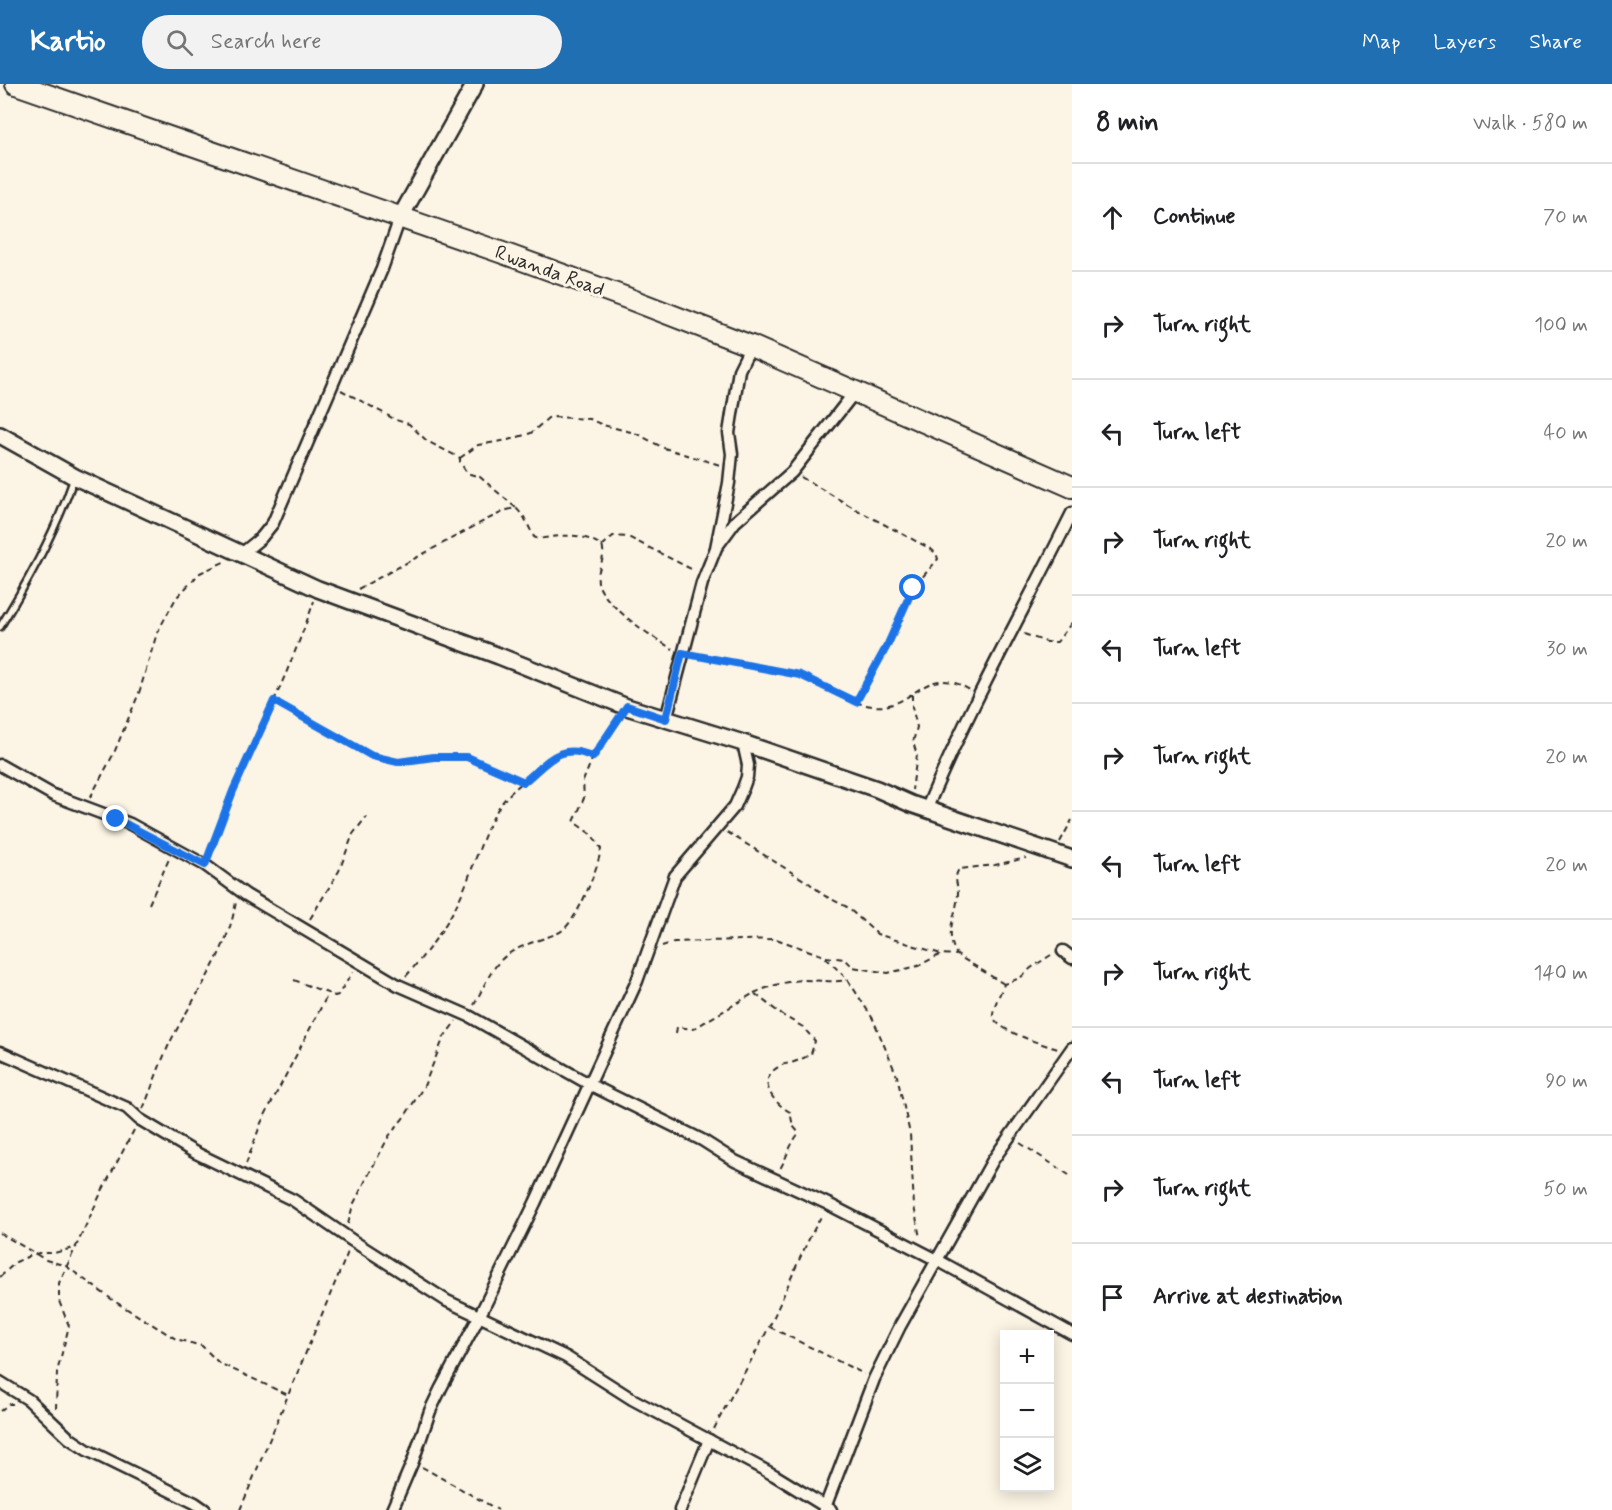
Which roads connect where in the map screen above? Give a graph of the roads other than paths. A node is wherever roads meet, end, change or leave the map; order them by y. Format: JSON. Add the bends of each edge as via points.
{"nodes":[{"id":1,"x":15,"y":84,"type":"edge"},
{"id":2,"x":476,"y":84,"type":"edge"},
{"id":3,"x":400,"y":218,"type":"junction"},
{"id":4,"x":751,"y":346,"type":"junction"},
{"id":5,"x":854,"y":393,"type":"junction"},
{"id":6,"x":0,"y":435,"type":"edge"},
{"id":7,"x":75,"y":477,"type":"junction"},
{"id":8,"x":1072,"y":487,"type":"edge"},
{"id":9,"x":1072,"y":513,"type":"edge"},
{"id":10,"x":716,"y":548,"type":"junction"},
{"id":11,"x":240,"y":555,"type":"junction"},
{"id":12,"x":0,"y":627,"type":"edge"},
{"id":13,"x":666,"y":719,"type":"junction"},
{"id":14,"x":743,"y":743,"type":"junction"},
{"id":15,"x":1,"y":769,"type":"edge"},
{"id":16,"x":927,"y":808,"type":"junction"},
{"id":17,"x":1072,"y":859,"type":"edge"},
{"id":18,"x":1071,"y":1050,"type":"edge"},
{"id":19,"x":0,"y":1052,"type":"edge"},
{"id":20,"x":589,"y":1084,"type":"junction"},
{"id":21,"x":939,"y":1261,"type":"junction"},
{"id":22,"x":480,"y":1315,"type":"junction"},
{"id":23,"x":1072,"y":1334,"type":"edge"},
{"id":24,"x":0,"y":1382,"type":"edge"},
{"id":25,"x":709,"y":1440,"type":"junction"},
{"id":26,"x":827,"y":1509,"type":"edge"},
{"id":27,"x":205,"y":1510,"type":"edge"},
{"id":28,"x":392,"y":1510,"type":"edge"},
{"id":29,"x":680,"y":1510,"type":"edge"}],
"edges":[{"from":1,"to":3,"type":"highway","name":"Rwanda Road"},
{"from":2,"to":3,"type":"street"},
{"from":3,"to":4,"type":"highway","name":"Rwanda Road"},
{"from":3,"to":11,"type":"street","via":[[273,523]]},
{"from":4,"to":5,"type":"highway","name":"Rwanda Road"},
{"from":4,"to":10,"type":"street","via":[[739,370],[729,433],[731,468]]},
{"from":5,"to":8,"type":"highway","name":"Rwanda Road"},
{"from":5,"to":10,"type":"street","via":[[792,472],[735,522]]},
{"from":6,"to":7,"type":"street"},
{"from":7,"to":11,"type":"street"},
{"from":7,"to":12,"type":"lane","via":[[43,552]]},
{"from":9,"to":16,"type":"street","via":[[978,694]]},
{"from":10,"to":13,"type":"street","via":[[702,584]]},
{"from":11,"to":13,"type":"street","via":[[318,589]]},
{"from":13,"to":14,"type":"street"},
{"from":14,"to":16,"type":"street"},
{"from":14,"to":20,"type":"street","via":[[747,777],[735,806],[675,876],[637,981]]},
{"from":15,"to":20,"type":"street","via":[[53,795],[130,824],[175,848],[398,985],[464,1014]]},
{"from":16,"to":17,"type":"street"},
{"from":18,"to":21,"type":"street","via":[[993,1160]]},
{"from":19,"to":22,"type":"street","via":[[128,1108],[194,1152],[292,1200],[447,1301]]},
{"from":20,"to":21,"type":"street"},
{"from":20,"to":22,"type":"street"},
{"from":21,"to":23,"type":"street"},
{"from":21,"to":26,"type":"street","via":[[874,1379]]},
{"from":22,"to":25,"type":"street","via":[[566,1357],[632,1399]]},
{"from":22,"to":28,"type":"street","via":[[437,1395]]},
{"from":24,"to":27,"type":"street","via":[[29,1400],[87,1450]]},
{"from":25,"to":26,"type":"street"},
{"from":25,"to":29,"type":"street"}]}
